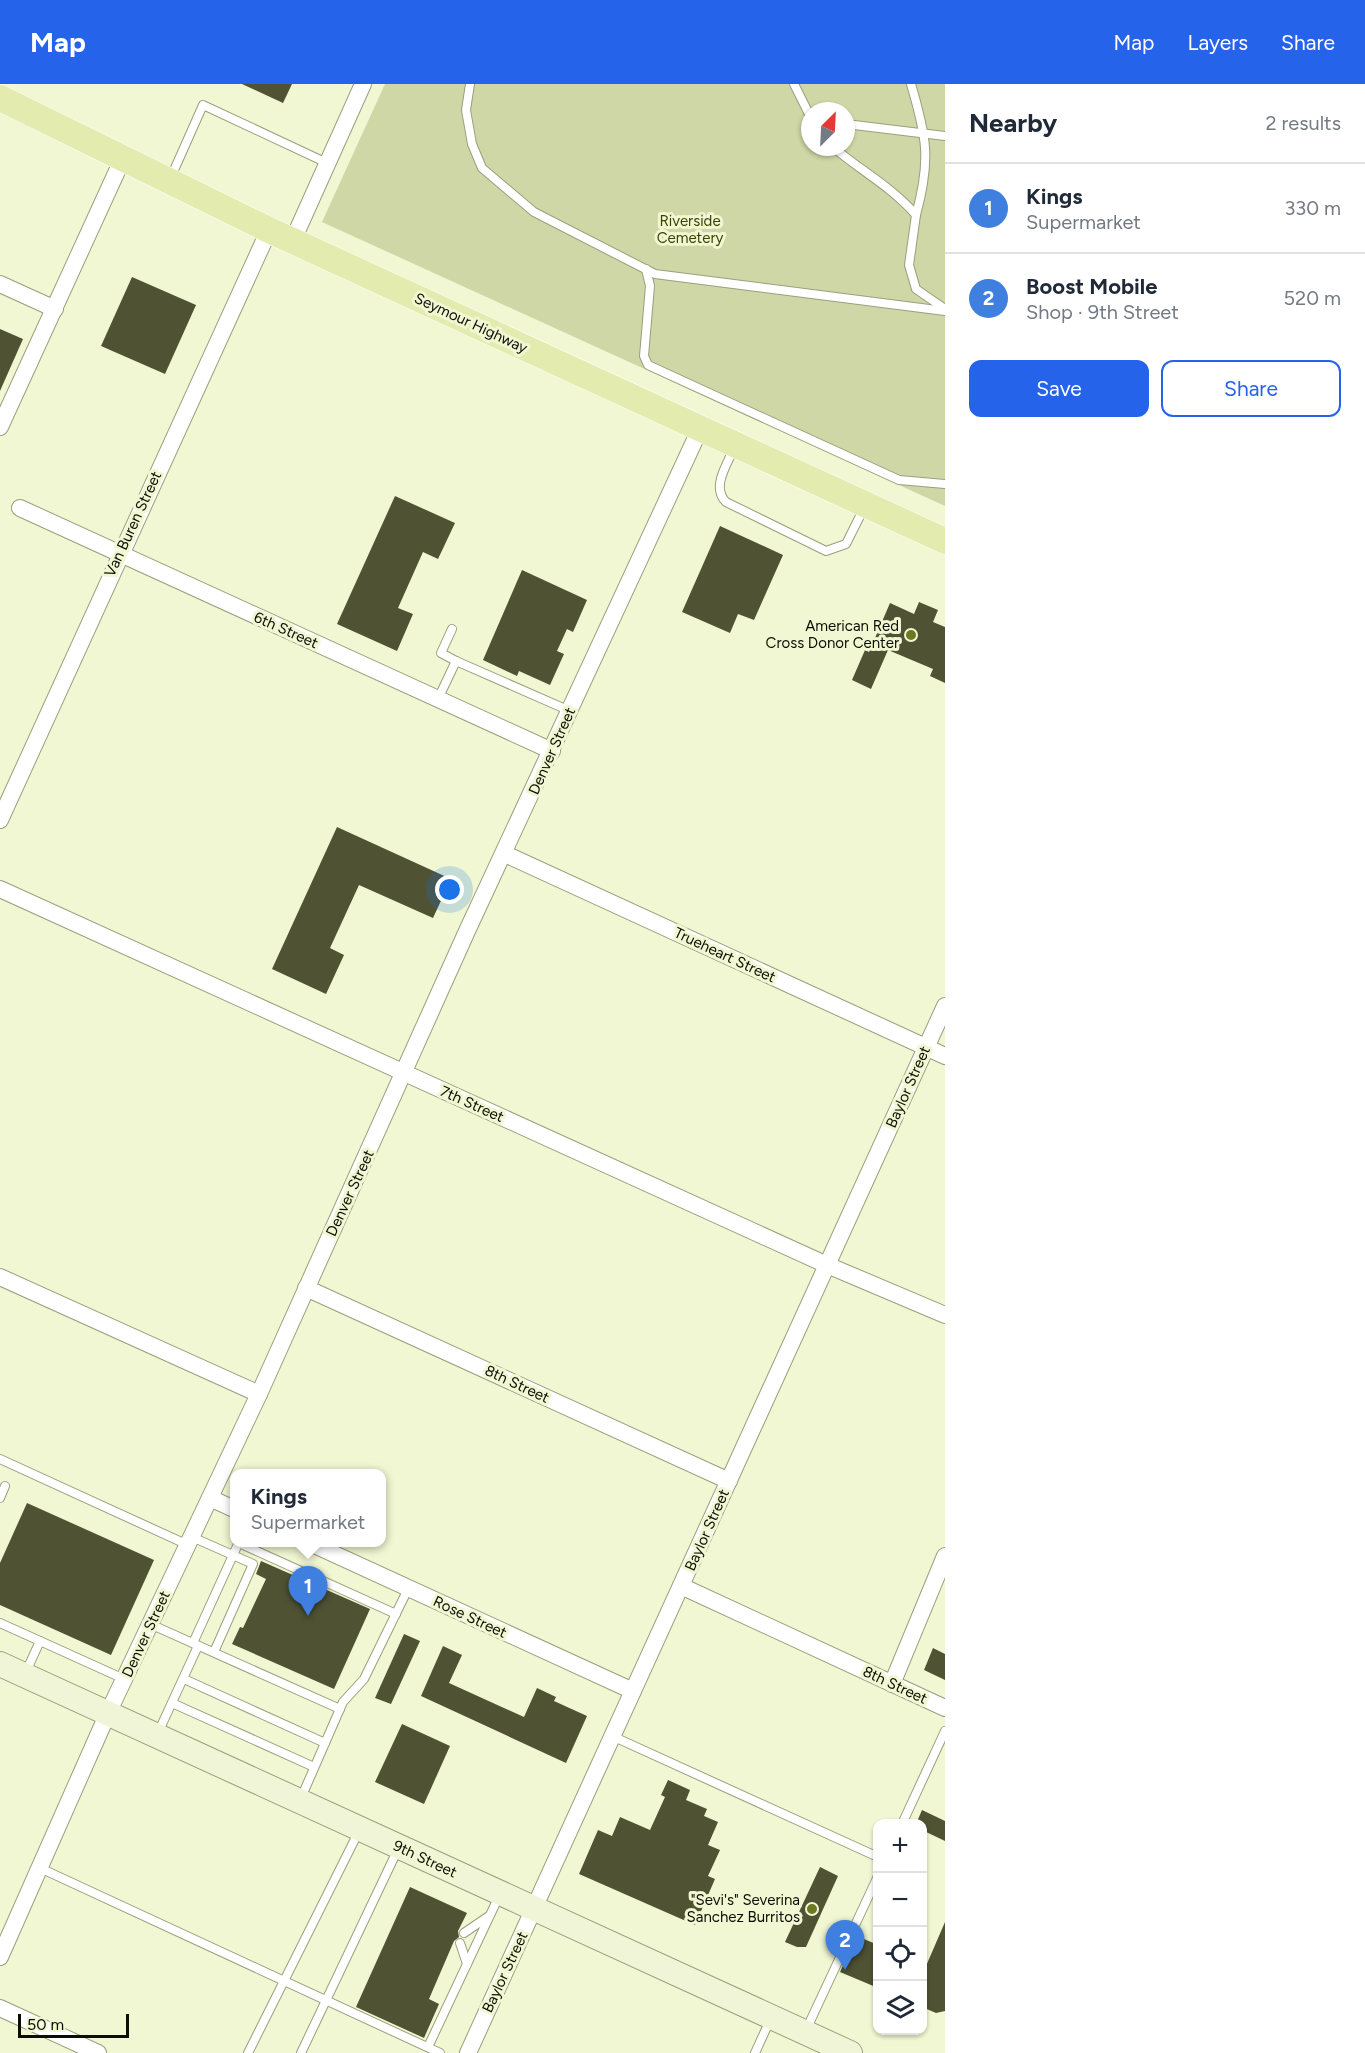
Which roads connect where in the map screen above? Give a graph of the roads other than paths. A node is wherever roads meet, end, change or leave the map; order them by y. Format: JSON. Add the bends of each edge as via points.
{"nodes":[{"id":1,"x":363,"y":84,"type":"edge"},
{"id":2,"x":470,"y":84,"type":"edge"},
{"id":3,"x":794,"y":84,"type":"edge"},
{"id":4,"x":910,"y":84,"type":"edge"},
{"id":5,"x":0,"y":98,"type":"edge"},
{"id":6,"x":803,"y":102,"type":"edge"},
{"id":7,"x":855,"y":125,"type":"edge"},
{"id":8,"x":925,"y":134,"type":"junction"},
{"id":9,"x":945,"y":136,"type":"edge"},
{"id":10,"x":843,"y":156,"type":"edge"},
{"id":11,"x":123,"y":158,"type":"junction"},
{"id":12,"x":327,"y":163,"type":"junction"},
{"id":13,"x":170,"y":181,"type":"junction"},
{"id":14,"x":916,"y":215,"type":"junction"},
{"id":15,"x":269,"y":230,"type":"junction"},
{"id":16,"x":293,"y":240,"type":"junction"},
{"id":17,"x":646,"y":269,"type":"junction"},
{"id":18,"x":0,"y":284,"type":"edge"},
{"id":19,"x":55,"y":309,"type":"junction"},
{"id":20,"x":945,"y":310,"type":"edge"},
{"id":21,"x":0,"y":427,"type":"edge"},
{"id":22,"x":700,"y":429,"type":"junction"},
{"id":23,"x":735,"y":445,"type":"junction"},
{"id":24,"x":945,"y":484,"type":"edge"},
{"id":25,"x":865,"y":505,"type":"junction"},
{"id":26,"x":20,"y":508,"type":"dead end"},
{"id":27,"x":945,"y":541,"type":"edge"},
{"id":28,"x":120,"y":554,"type":"junction"},
{"id":29,"x":452,"y":629,"type":"dead end"},
{"id":30,"x":456,"y":661,"type":"junction"},
{"id":31,"x":438,"y":699,"type":"junction"},
{"id":32,"x":570,"y":711,"type":"junction"},
{"id":33,"x":552,"y":751,"type":"junction"},
{"id":34,"x":0,"y":819,"type":"edge"},
{"id":35,"x":505,"y":854,"type":"junction"},
{"id":36,"x":0,"y":889,"type":"edge"},
{"id":37,"x":945,"y":1006,"type":"edge"},
{"id":38,"x":926,"y":1048,"type":"junction"},
{"id":39,"x":945,"y":1056,"type":"edge"},
{"id":40,"x":405,"y":1074,"type":"junction"},
{"id":41,"x":827,"y":1265,"type":"junction"},
{"id":42,"x":0,"y":1277,"type":"edge"},
{"id":43,"x":306,"y":1288,"type":"junction"},
{"id":44,"x":945,"y":1315,"type":"edge"},
{"id":45,"x":259,"y":1394,"type":"junction"},
{"id":46,"x":0,"y":1459,"type":"edge"},
{"id":47,"x":729,"y":1481,"type":"junction"},
{"id":48,"x":5,"y":1486,"type":"dead end"},
{"id":49,"x":0,"y":1498,"type":"edge"},
{"id":50,"x":210,"y":1498,"type":"junction"},
{"id":51,"x":230,"y":1507,"type":"edge"},
{"id":52,"x":190,"y":1541,"type":"junction"},
{"id":53,"x":237,"y":1547,"type":"edge"},
{"id":54,"x":248,"y":1547,"type":"edge"},
{"id":55,"x":319,"y":1547,"type":"edge"},
{"id":56,"x":233,"y":1556,"type":"junction"},
{"id":57,"x":945,"y":1556,"type":"edge"},
{"id":58,"x":681,"y":1586,"type":"junction"},
{"id":59,"x":408,"y":1588,"type":"junction"},
{"id":60,"x":396,"y":1614,"type":"junction"},
{"id":61,"x":0,"y":1623,"type":"edge"},
{"id":62,"x":150,"y":1624,"type":"junction"},
{"id":63,"x":40,"y":1641,"type":"junction"},
{"id":64,"x":196,"y":1644,"type":"junction"},
{"id":65,"x":214,"y":1652,"type":"junction"},
{"id":66,"x":0,"y":1664,"type":"edge"},
{"id":67,"x":25,"y":1675,"type":"junction"},
{"id":68,"x":124,"y":1678,"type":"junction"},
{"id":69,"x":184,"y":1679,"type":"junction"},
{"id":70,"x":892,"y":1684,"type":"junction"},
{"id":71,"x":633,"y":1691,"type":"junction"},
{"id":72,"x":172,"y":1703,"type":"junction"},
{"id":73,"x":945,"y":1708,"type":"edge"},
{"id":74,"x":340,"y":1709,"type":"junction"},
{"id":75,"x":108,"y":1713,"type":"junction"},
{"id":76,"x":945,"y":1731,"type":"edge"},
{"id":77,"x":157,"y":1736,"type":"junction"},
{"id":78,"x":612,"y":1736,"type":"junction"},
{"id":79,"x":325,"y":1743,"type":"junction"},
{"id":80,"x":314,"y":1767,"type":"junction"},
{"id":81,"x":299,"y":1801,"type":"junction"},
{"id":82,"x":904,"y":1819,"type":"edge"},
{"id":83,"x":360,"y":1829,"type":"junction"},
{"id":84,"x":399,"y":1847,"type":"junction"},
{"id":85,"x":873,"y":1855,"type":"edge"},
{"id":86,"x":40,"y":1869,"type":"junction"},
{"id":87,"x":873,"y":1887,"type":"edge"},
{"id":88,"x":500,"y":1893,"type":"junction"},
{"id":89,"x":534,"y":1908,"type":"junction"},
{"id":90,"x":489,"y":1916,"type":"junction"},
{"id":91,"x":464,"y":1933,"type":"dead end"},
{"id":92,"x":460,"y":1943,"type":"dead end"},
{"id":93,"x":0,"y":1957,"type":"edge"},
{"id":94,"x":467,"y":1964,"type":"junction"},
{"id":95,"x":283,"y":1981,"type":"junction"},
{"id":96,"x":325,"y":2000,"type":"junction"},
{"id":97,"x":0,"y":2008,"type":"edge"},
{"id":98,"x":772,"y":2018,"type":"junction"},
{"id":99,"x":804,"y":2033,"type":"junction"},
{"id":100,"x":428,"y":2047,"type":"junction"},
{"id":101,"x":98,"y":2053,"type":"edge"},
{"id":102,"x":248,"y":2053,"type":"edge"},
{"id":103,"x":301,"y":2053,"type":"edge"},
{"id":104,"x":440,"y":2053,"type":"edge"},
{"id":105,"x":468,"y":2053,"type":"edge"},
{"id":106,"x":755,"y":2053,"type":"edge"},
{"id":107,"x":850,"y":2053,"type":"edge"}],
"edges":[{"from":1,"to":12,"type":"street"},
{"from":2,"to":17,"type":"lane","via":[[466,110],[472,144],[482,168],[534,212]]},
{"from":3,"to":6,"type":"lane"},
{"from":4,"to":8,"type":"lane"},
{"from":5,"to":11,"type":"main road","name":"Seymour Highway"},
{"from":7,"to":8,"type":"lane"},
{"from":8,"to":9,"type":"lane"},
{"from":8,"to":14,"type":"lane","via":[[926,181]]},
{"from":10,"to":14,"type":"lane","via":[[885,184]]},
{"from":11,"to":13,"type":"main road","name":"Seymour Highway"},
{"from":11,"to":19,"type":"street"},
{"from":12,"to":13,"type":"lane","via":[[203,105]]},
{"from":12,"to":16,"type":"street"},
{"from":13,"to":15,"type":"main road","name":"Seymour Highway"},
{"from":14,"to":20,"type":"lane","via":[[909,265],[916,289]]},
{"from":15,"to":16,"type":"main road","name":"Seymour Highway"},
{"from":15,"to":28,"type":"street","name":"Van Buren Street"},
{"from":16,"to":22,"type":"main road","name":"Seymour Highway"},
{"from":17,"to":20,"type":"lane","via":[[655,274]]},
{"from":17,"to":24,"type":"lane","via":[[650,286],[644,356],[648,365],[899,480]]},
{"from":18,"to":19,"type":"street"},
{"from":19,"to":21,"type":"street"},
{"from":22,"to":23,"type":"main road","name":"Seymour Highway"},
{"from":22,"to":32,"type":"street","name":"Denver Street"},
{"from":23,"to":25,"type":"main road","name":"Seymour Highway"},
{"from":23,"to":25,"type":"lane","via":[[718,486],[719,496],[826,551],[846,544]]},
{"from":25,"to":27,"type":"main road","name":"Seymour Highway"},
{"from":26,"to":28,"type":"street","name":"6th Street"},
{"from":28,"to":31,"type":"street","name":"6th Street"},
{"from":28,"to":34,"type":"street","name":"Van Buren Street"},
{"from":29,"to":30,"type":"lane","via":[[441,653]]},
{"from":30,"to":31,"type":"lane"},
{"from":30,"to":32,"type":"lane"},
{"from":31,"to":33,"type":"street","name":"6th Street"},
{"from":32,"to":33,"type":"street","name":"Denver Street"},
{"from":33,"to":35,"type":"street","name":"Denver Street"},
{"from":35,"to":38,"type":"street","name":"Trueheart Street"},
{"from":35,"to":40,"type":"street","name":"Denver Street"},
{"from":36,"to":40,"type":"street","name":"7th Street"},
{"from":37,"to":38,"type":"street","name":"Baylor Street"},
{"from":38,"to":39,"type":"street","name":"Trueheart Street"},
{"from":38,"to":41,"type":"street","name":"Baylor Street"},
{"from":40,"to":41,"type":"street","name":"7th Street"},
{"from":40,"to":43,"type":"street","name":"Denver Street"},
{"from":41,"to":44,"type":"street","name":"7th Street"},
{"from":41,"to":47,"type":"street","name":"Baylor Street"},
{"from":42,"to":45,"type":"street"},
{"from":43,"to":45,"type":"street","name":"Denver Street"},
{"from":43,"to":47,"type":"street","name":"8th Street"},
{"from":45,"to":50,"type":"street","name":"Denver Street"},
{"from":46,"to":52,"type":"lane"},
{"from":47,"to":58,"type":"street","name":"Baylor Street"},
{"from":48,"to":49,"type":"lane"},
{"from":50,"to":51,"type":"street"},
{"from":50,"to":52,"type":"street","name":"Denver Street"},
{"from":52,"to":56,"type":"lane"},
{"from":52,"to":62,"type":"street","name":"Denver Street"},
{"from":53,"to":56,"type":"lane"},
{"from":54,"to":60,"type":"lane"},
{"from":55,"to":59,"type":"street","name":"Rose Street"},
{"from":56,"to":64,"type":"lane"},
{"from":56,"to":65,"type":"lane","via":[[253,1564]]},
{"from":57,"to":70,"type":"street"},
{"from":58,"to":70,"type":"street","name":"8th Street"},
{"from":58,"to":71,"type":"street","name":"Baylor Street"},
{"from":59,"to":60,"type":"lane"},
{"from":59,"to":71,"type":"street","name":"Rose Street"},
{"from":60,"to":74,"type":"lane","via":[[364,1678]]},
{"from":61,"to":63,"type":"lane"},
{"from":62,"to":64,"type":"lane"},
{"from":62,"to":68,"type":"street","name":"Denver Street"},
{"from":63,"to":67,"type":"lane"},
{"from":63,"to":68,"type":"lane"},
{"from":64,"to":65,"type":"lane"},
{"from":64,"to":69,"type":"lane"},
{"from":65,"to":74,"type":"lane"},
{"from":66,"to":67,"type":"street","name":"9th Street"},
{"from":67,"to":75,"type":"street","name":"9th Street"},
{"from":68,"to":75,"type":"street","name":"Denver Street"},
{"from":69,"to":72,"type":"lane"},
{"from":69,"to":79,"type":"lane"},
{"from":70,"to":73,"type":"street","name":"8th Street"},
{"from":71,"to":78,"type":"street","name":"Baylor Street"},
{"from":72,"to":77,"type":"lane"},
{"from":72,"to":80,"type":"lane"},
{"from":74,"to":79,"type":"lane"},
{"from":75,"to":77,"type":"street","name":"9th Street"},
{"from":75,"to":86,"type":"street","name":"Denver Street"},
{"from":76,"to":82,"type":"lane"},
{"from":77,"to":81,"type":"street","name":"9th Street"},
{"from":78,"to":85,"type":"lane"},
{"from":78,"to":89,"type":"street","name":"Baylor Street"},
{"from":79,"to":80,"type":"lane"},
{"from":80,"to":81,"type":"lane"},
{"from":81,"to":83,"type":"street","name":"9th Street"},
{"from":83,"to":84,"type":"street","name":"9th Street"},
{"from":83,"to":95,"type":"lane"},
{"from":84,"to":88,"type":"street","name":"9th Street"},
{"from":84,"to":96,"type":"lane"},
{"from":86,"to":93,"type":"street","name":"Denver Street"},
{"from":86,"to":95,"type":"lane"},
{"from":87,"to":99,"type":"lane"},
{"from":88,"to":89,"type":"street","name":"9th Street"},
{"from":88,"to":90,"type":"lane"},
{"from":89,"to":98,"type":"street","name":"9th Street"},
{"from":89,"to":105,"type":"street","name":"Baylor Street"},
{"from":90,"to":91,"type":"lane"},
{"from":90,"to":94,"type":"lane"},
{"from":92,"to":94,"type":"lane"},
{"from":94,"to":100,"type":"lane"},
{"from":95,"to":96,"type":"lane"},
{"from":95,"to":102,"type":"lane"},
{"from":96,"to":100,"type":"lane"},
{"from":96,"to":103,"type":"lane"},
{"from":97,"to":101,"type":"street"},
{"from":98,"to":99,"type":"street","name":"9th Street"},
{"from":98,"to":106,"type":"lane"},
{"from":99,"to":107,"type":"street","name":"9th Street"},
{"from":100,"to":104,"type":"lane"}]}
